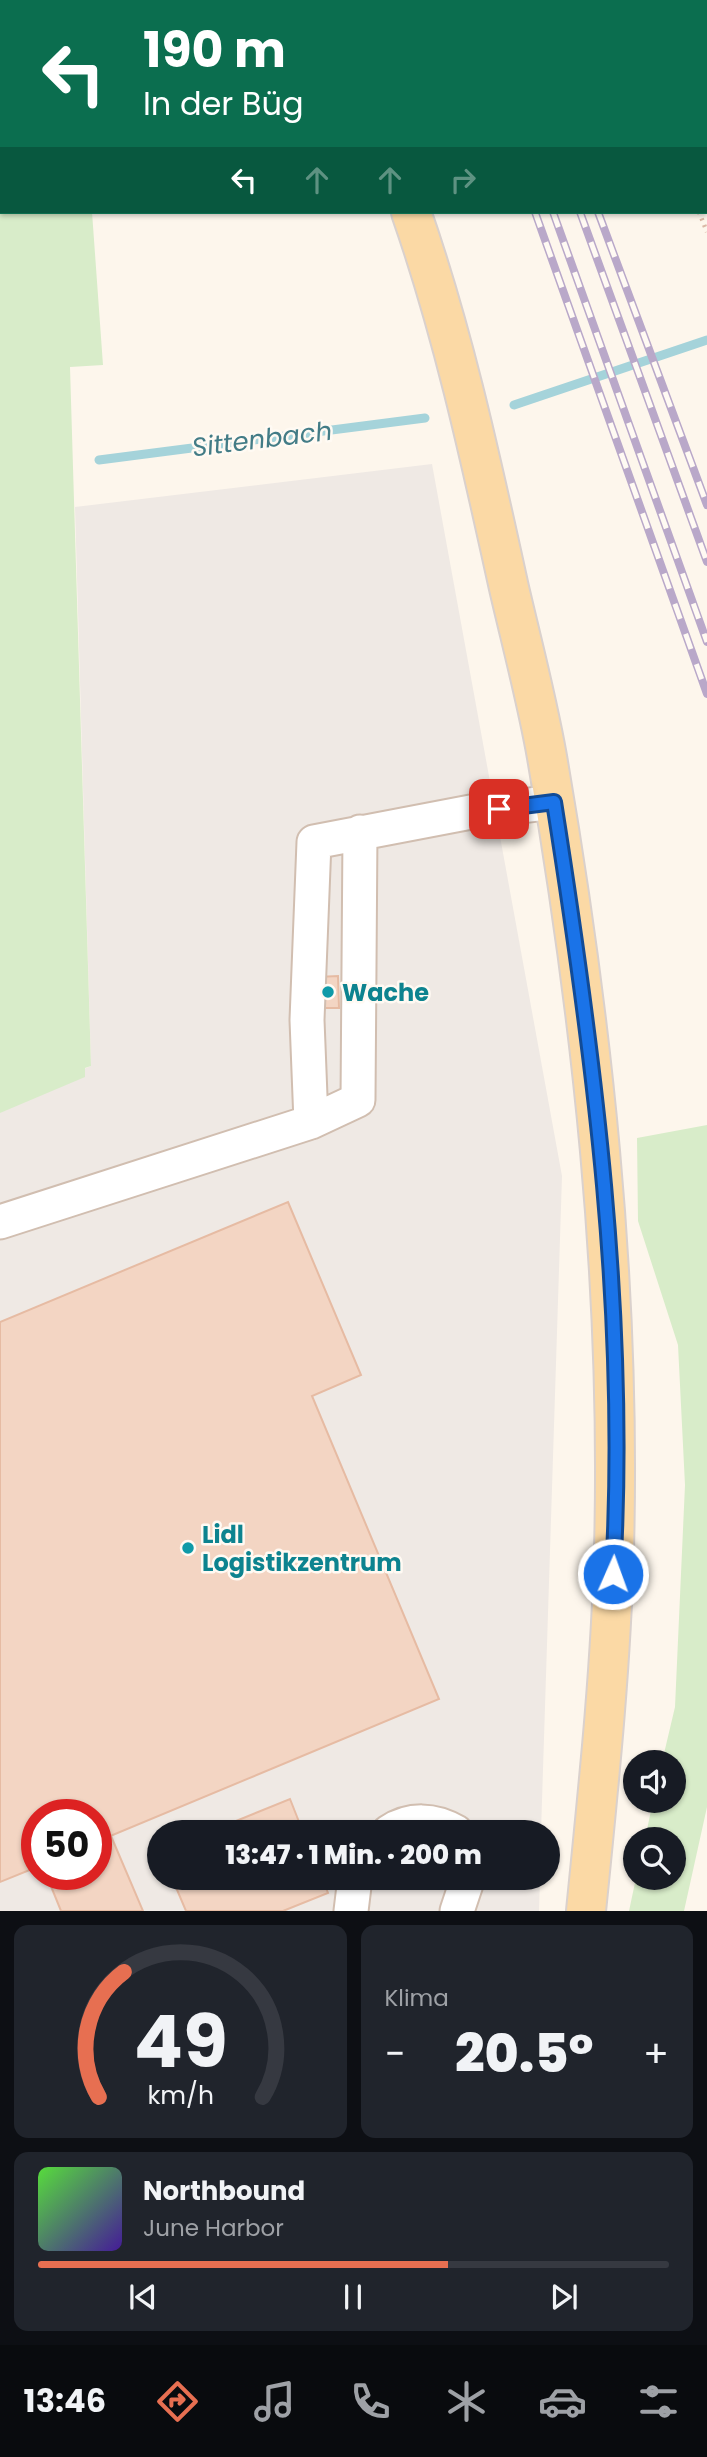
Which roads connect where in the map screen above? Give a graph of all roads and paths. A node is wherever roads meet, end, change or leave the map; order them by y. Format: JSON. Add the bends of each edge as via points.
{"nodes":[{"id":1,"x":412,"y":214,"type":"edge"},
{"id":2,"x":700,"y":214,"type":"edge"},
{"id":3,"x":707,"y":232,"type":"edge"},
{"id":4,"x":554,"y":802,"type":"junction"},
{"id":5,"x":360,"y":832,"type":"junction"},
{"id":6,"x":312,"y":1122,"type":"junction"},
{"id":7,"x":0,"y":1222,"type":"edge"},
{"id":8,"x":354,"y":1890,"type":"edge"},
{"id":9,"x":464,"y":1890,"type":"edge"},
{"id":10,"x":351,"y":1911,"type":"edge"},
{"id":11,"x":457,"y":1911,"type":"edge"},
{"id":12,"x":586,"y":1911,"type":"edge"}],
"edges":[{"from":1,"to":4,"type":"main road","via":[[446,316]]},
{"from":2,"to":3,"type":"path"},
{"from":4,"to":5,"type":"lane"},
{"from":4,"to":12,"type":"main road","via":[[589,1041],[613,1357],[614,1550]]},
{"from":5,"to":6,"type":"lane","via":[[358,1100]]},
{"from":5,"to":6,"type":"lane","via":[[314,842],[307,1020]]},
{"from":6,"to":7,"type":"lane"},
{"from":8,"to":10,"type":"lane"},
{"from":9,"to":11,"type":"lane"}]}
